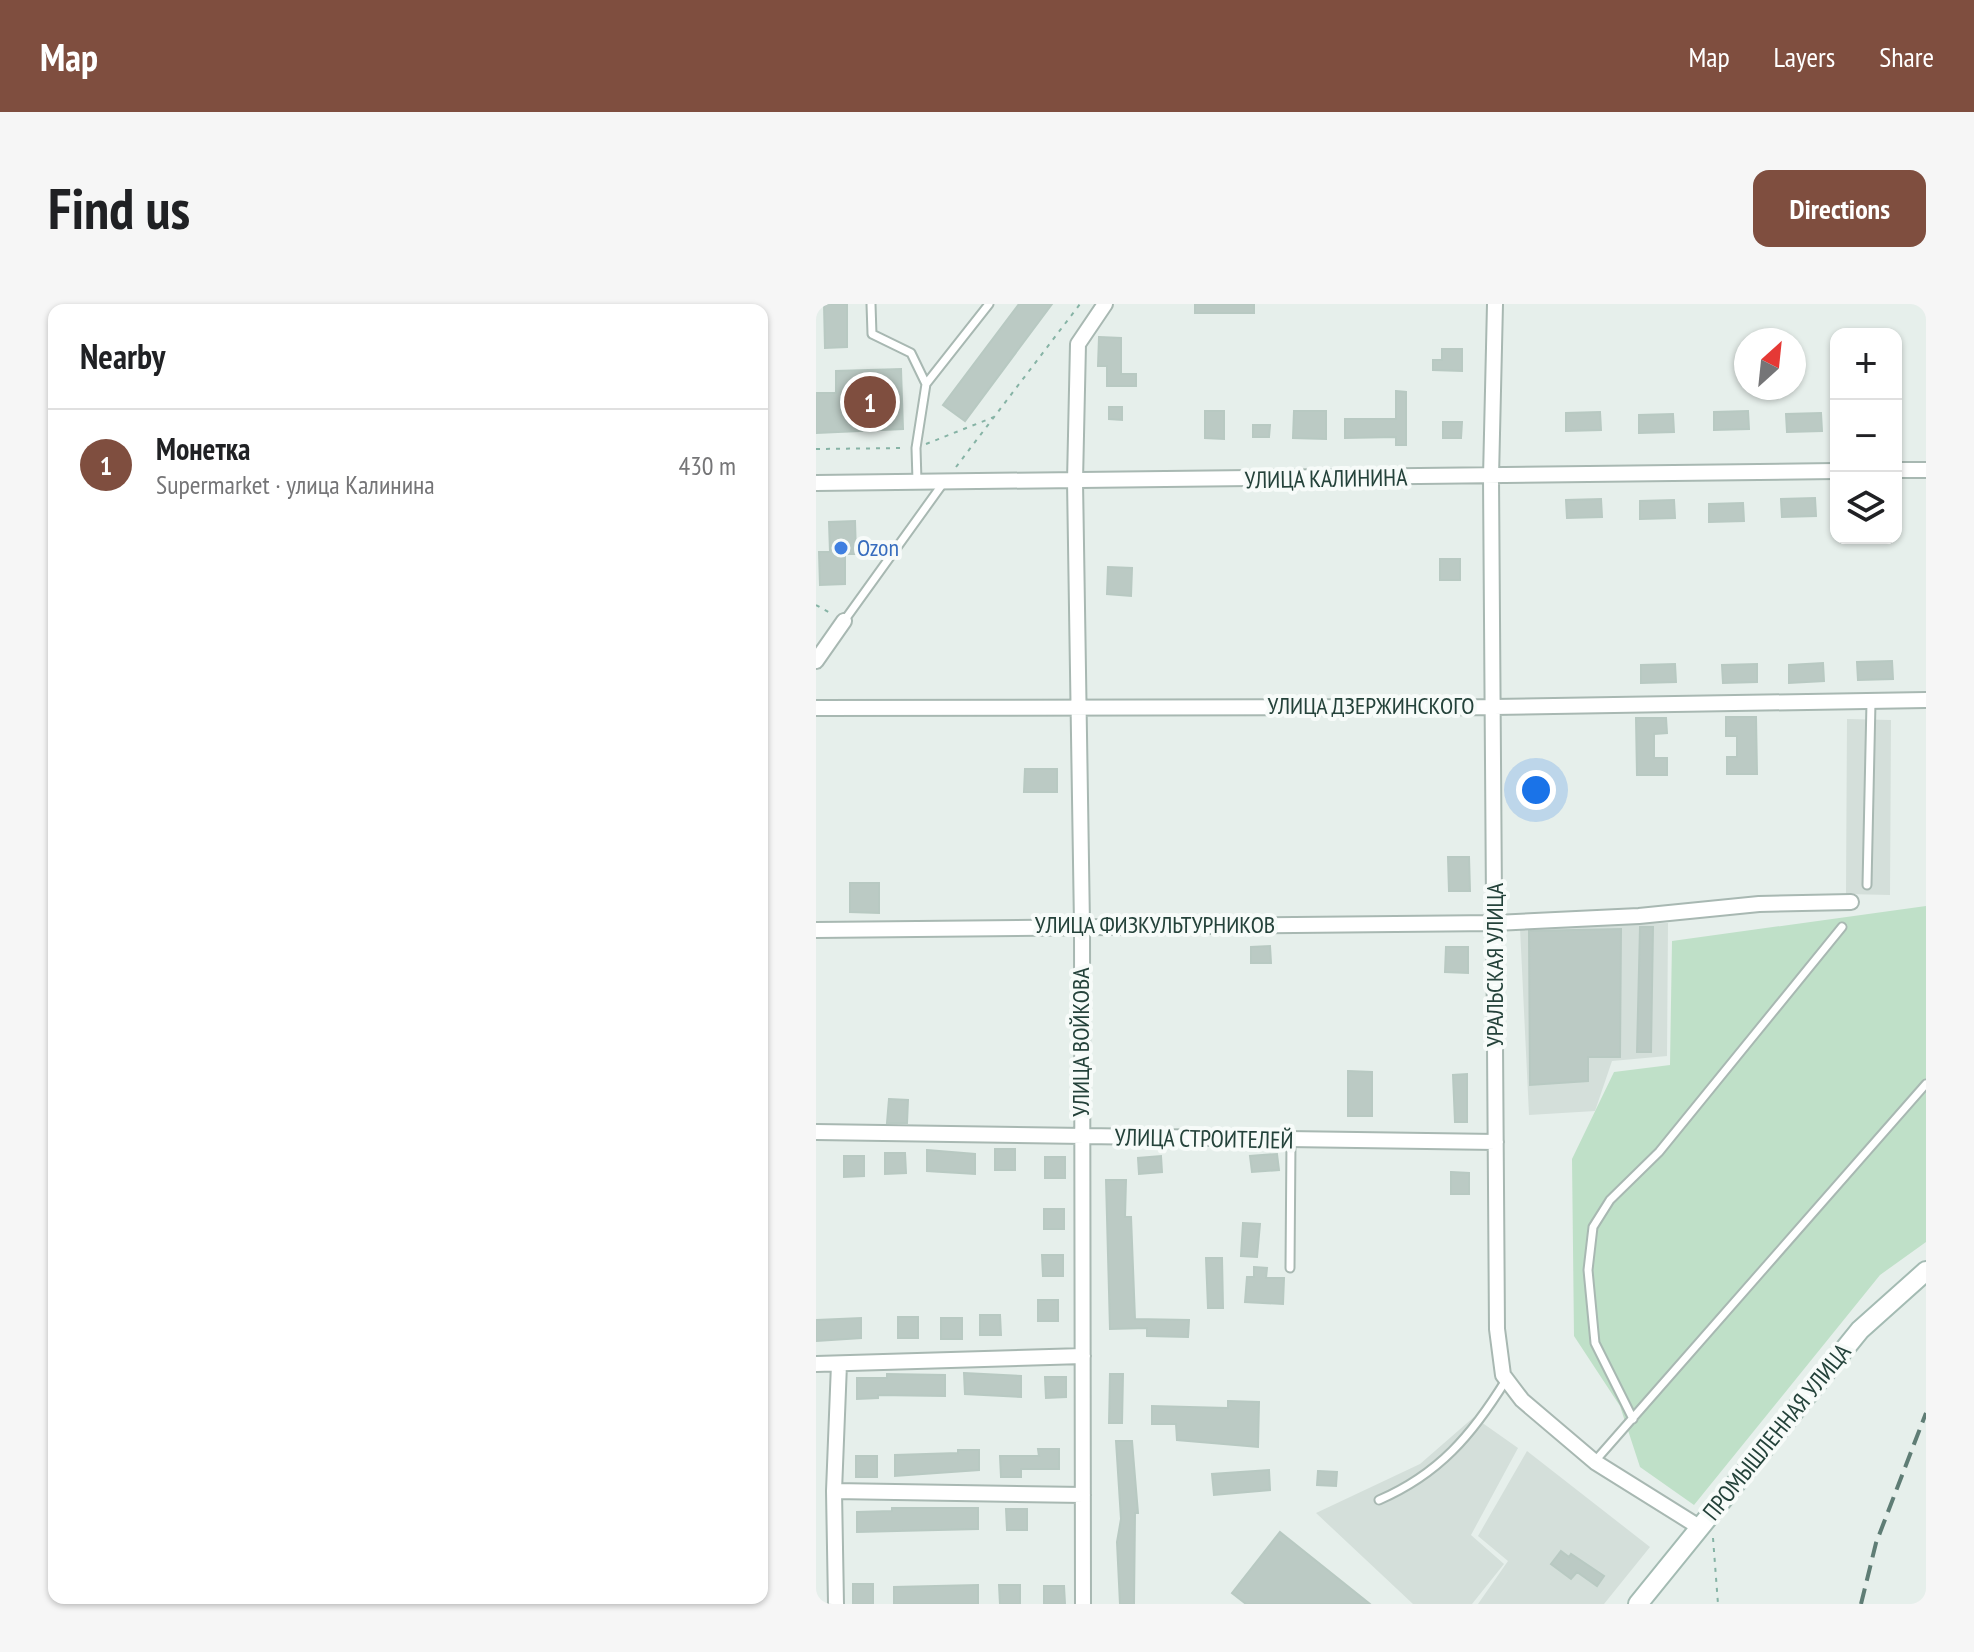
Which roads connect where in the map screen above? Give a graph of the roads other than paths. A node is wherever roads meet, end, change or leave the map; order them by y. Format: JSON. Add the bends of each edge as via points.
{"nodes":[{"id":1,"x":871,"y":304,"type":"edge"},
{"id":2,"x":989,"y":304,"type":"edge"},
{"id":3,"x":1105,"y":304,"type":"edge"},
{"id":4,"x":1495,"y":304,"type":"edge"},
{"id":5,"x":926,"y":384,"type":"junction"},
{"id":6,"x":1902,"y":470,"type":"edge"},
{"id":7,"x":1926,"y":470,"type":"edge"},
{"id":8,"x":1830,"y":471,"type":"edge"},
{"id":9,"x":1491,"y":477,"type":"junction"},
{"id":10,"x":917,"y":481,"type":"junction"},
{"id":11,"x":945,"y":481,"type":"junction"},
{"id":12,"x":1075,"y":481,"type":"junction"},
{"id":13,"x":816,"y":483,"type":"edge"},
{"id":14,"x":844,"y":621,"type":"joint"},
{"id":15,"x":816,"y":661,"type":"edge"},
{"id":16,"x":1926,"y":700,"type":"edge"},
{"id":17,"x":1871,"y":702,"type":"junction"},
{"id":18,"x":1079,"y":705,"type":"junction"},
{"id":19,"x":1494,"y":707,"type":"junction"},
{"id":20,"x":816,"y":708,"type":"edge"},
{"id":21,"x":1867,"y":885,"type":"dead end"},
{"id":22,"x":1851,"y":902,"type":"dead end"},
{"id":23,"x":1495,"y":923,"type":"junction"},
{"id":24,"x":1082,"y":925,"type":"junction"},
{"id":25,"x":1842,"y":927,"type":"dead end"},
{"id":26,"x":816,"y":930,"type":"edge"},
{"id":27,"x":1926,"y":1084,"type":"edge"},
{"id":28,"x":816,"y":1132,"type":"edge"},
{"id":29,"x":1081,"y":1138,"type":"junction"},
{"id":30,"x":1291,"y":1140,"type":"junction"},
{"id":31,"x":1496,"y":1142,"type":"junction"},
{"id":32,"x":1290,"y":1268,"type":"dead end"},
{"id":33,"x":1926,"y":1271,"type":"edge"},
{"id":34,"x":1083,"y":1356,"type":"junction"},
{"id":35,"x":816,"y":1364,"type":"edge"},
{"id":36,"x":839,"y":1364,"type":"junction"},
{"id":37,"x":1506,"y":1380,"type":"junction"},
{"id":38,"x":1633,"y":1419,"type":"junction"},
{"id":39,"x":1595,"y":1462,"type":"junction"},
{"id":40,"x":834,"y":1491,"type":"junction"},
{"id":41,"x":1083,"y":1495,"type":"junction"},
{"id":42,"x":1379,"y":1500,"type":"dead end"},
{"id":43,"x":1699,"y":1527,"type":"junction"},
{"id":44,"x":836,"y":1604,"type":"edge"},
{"id":45,"x":1083,"y":1604,"type":"edge"},
{"id":46,"x":1638,"y":1604,"type":"edge"}],
"edges":[{"from":1,"to":5,"type":"lane","via":[[872,334],[911,353]]},
{"from":2,"to":5,"type":"lane"},
{"from":3,"to":12,"type":"street","name":"УЛИЦА ВОЙКОВА","via":[[1078,344]]},
{"from":4,"to":9,"type":"street","name":"УРАЛЬСКАЯ УЛИЦА"},
{"from":5,"to":10,"type":"lane","via":[[916,448]]},
{"from":6,"to":7,"type":"street"},
{"from":8,"to":9,"type":"street","name":"УЛИЦА КАЛИНИНА"},
{"from":9,"to":12,"type":"street","name":"УЛИЦА КАЛИНИНА"},
{"from":9,"to":19,"type":"street","name":"УРАЛЬСКАЯ УЛИЦА"},
{"from":10,"to":11,"type":"street","name":"УЛИЦА КАЛИНИНА"},
{"from":10,"to":13,"type":"street","name":"УЛИЦА КАЛИНИНА"},
{"from":11,"to":12,"type":"street","name":"УЛИЦА КАЛИНИНА"},
{"from":11,"to":14,"type":"lane"},
{"from":12,"to":18,"type":"street","name":"УЛИЦА ВОЙКОВА"},
{"from":14,"to":15,"type":"street"},
{"from":16,"to":17,"type":"street","name":"УЛИЦА ДЗЕРЖИНСКОГО"},
{"from":17,"to":19,"type":"street","name":"УЛИЦА ДЗЕРЖИНСКОГО"},
{"from":17,"to":21,"type":"lane"},
{"from":18,"to":19,"type":"street","name":"УЛИЦА ДЗЕРЖИНСКОГО"},
{"from":18,"to":20,"type":"street","name":"УЛИЦА ДЗЕРЖИНСКОГО"},
{"from":18,"to":24,"type":"street","name":"УЛИЦА ВОЙКОВА"},
{"from":19,"to":23,"type":"street","name":"УРАЛЬСКАЯ УЛИЦА"},
{"from":22,"to":23,"type":"street","name":"УЛИЦА ФИЗКУЛЬТУРНИКОВ"},
{"from":23,"to":24,"type":"street","name":"УЛИЦА ФИЗКУЛЬТУРНИКОВ"},
{"from":23,"to":31,"type":"street","name":"УРАЛЬСКАЯ УЛИЦА"},
{"from":24,"to":26,"type":"street","name":"УЛИЦА ФИЗКУЛЬТУРНИКОВ"},
{"from":24,"to":29,"type":"street","name":"УЛИЦА ВОЙКОВА"},
{"from":25,"to":38,"type":"lane","via":[[1659,1152],[1610,1200],[1593,1227],[1588,1270],[1595,1343]]},
{"from":27,"to":38,"type":"lane"},
{"from":28,"to":29,"type":"street","name":"УЛИЦА СТРОИТЕЛЕЙ"},
{"from":29,"to":30,"type":"street","name":"УЛИЦА СТРОИТЕЛЕЙ"},
{"from":29,"to":34,"type":"street","name":"УЛИЦА ВОЙКОВА"},
{"from":30,"to":31,"type":"street","name":"УЛИЦА СТРОИТЕЛЕЙ"},
{"from":30,"to":32,"type":"lane"},
{"from":31,"to":37,"type":"street","name":"УРАЛЬСКАЯ УЛИЦА","via":[[1497,1329]]},
{"from":33,"to":43,"type":"main road","name":"ПРОМЫШЛЕННАЯ УЛИЦА","via":[[1860,1330]]},
{"from":34,"to":36,"type":"street"},
{"from":34,"to":41,"type":"street","name":"УЛИЦА ВОЙКОВА"},
{"from":35,"to":36,"type":"street"},
{"from":36,"to":40,"type":"street"},
{"from":37,"to":39,"type":"street"},
{"from":37,"to":42,"type":"lane","via":[[1479,1424],[1417,1483]]},
{"from":38,"to":39,"type":"lane"},
{"from":39,"to":43,"type":"street"},
{"from":40,"to":41,"type":"street"},
{"from":40,"to":44,"type":"street"},
{"from":41,"to":45,"type":"street","name":"УЛИЦА ВОЙКОВА"},
{"from":43,"to":46,"type":"main road","name":"ПРОМЫШЛЕННАЯ УЛИЦА"}]}
